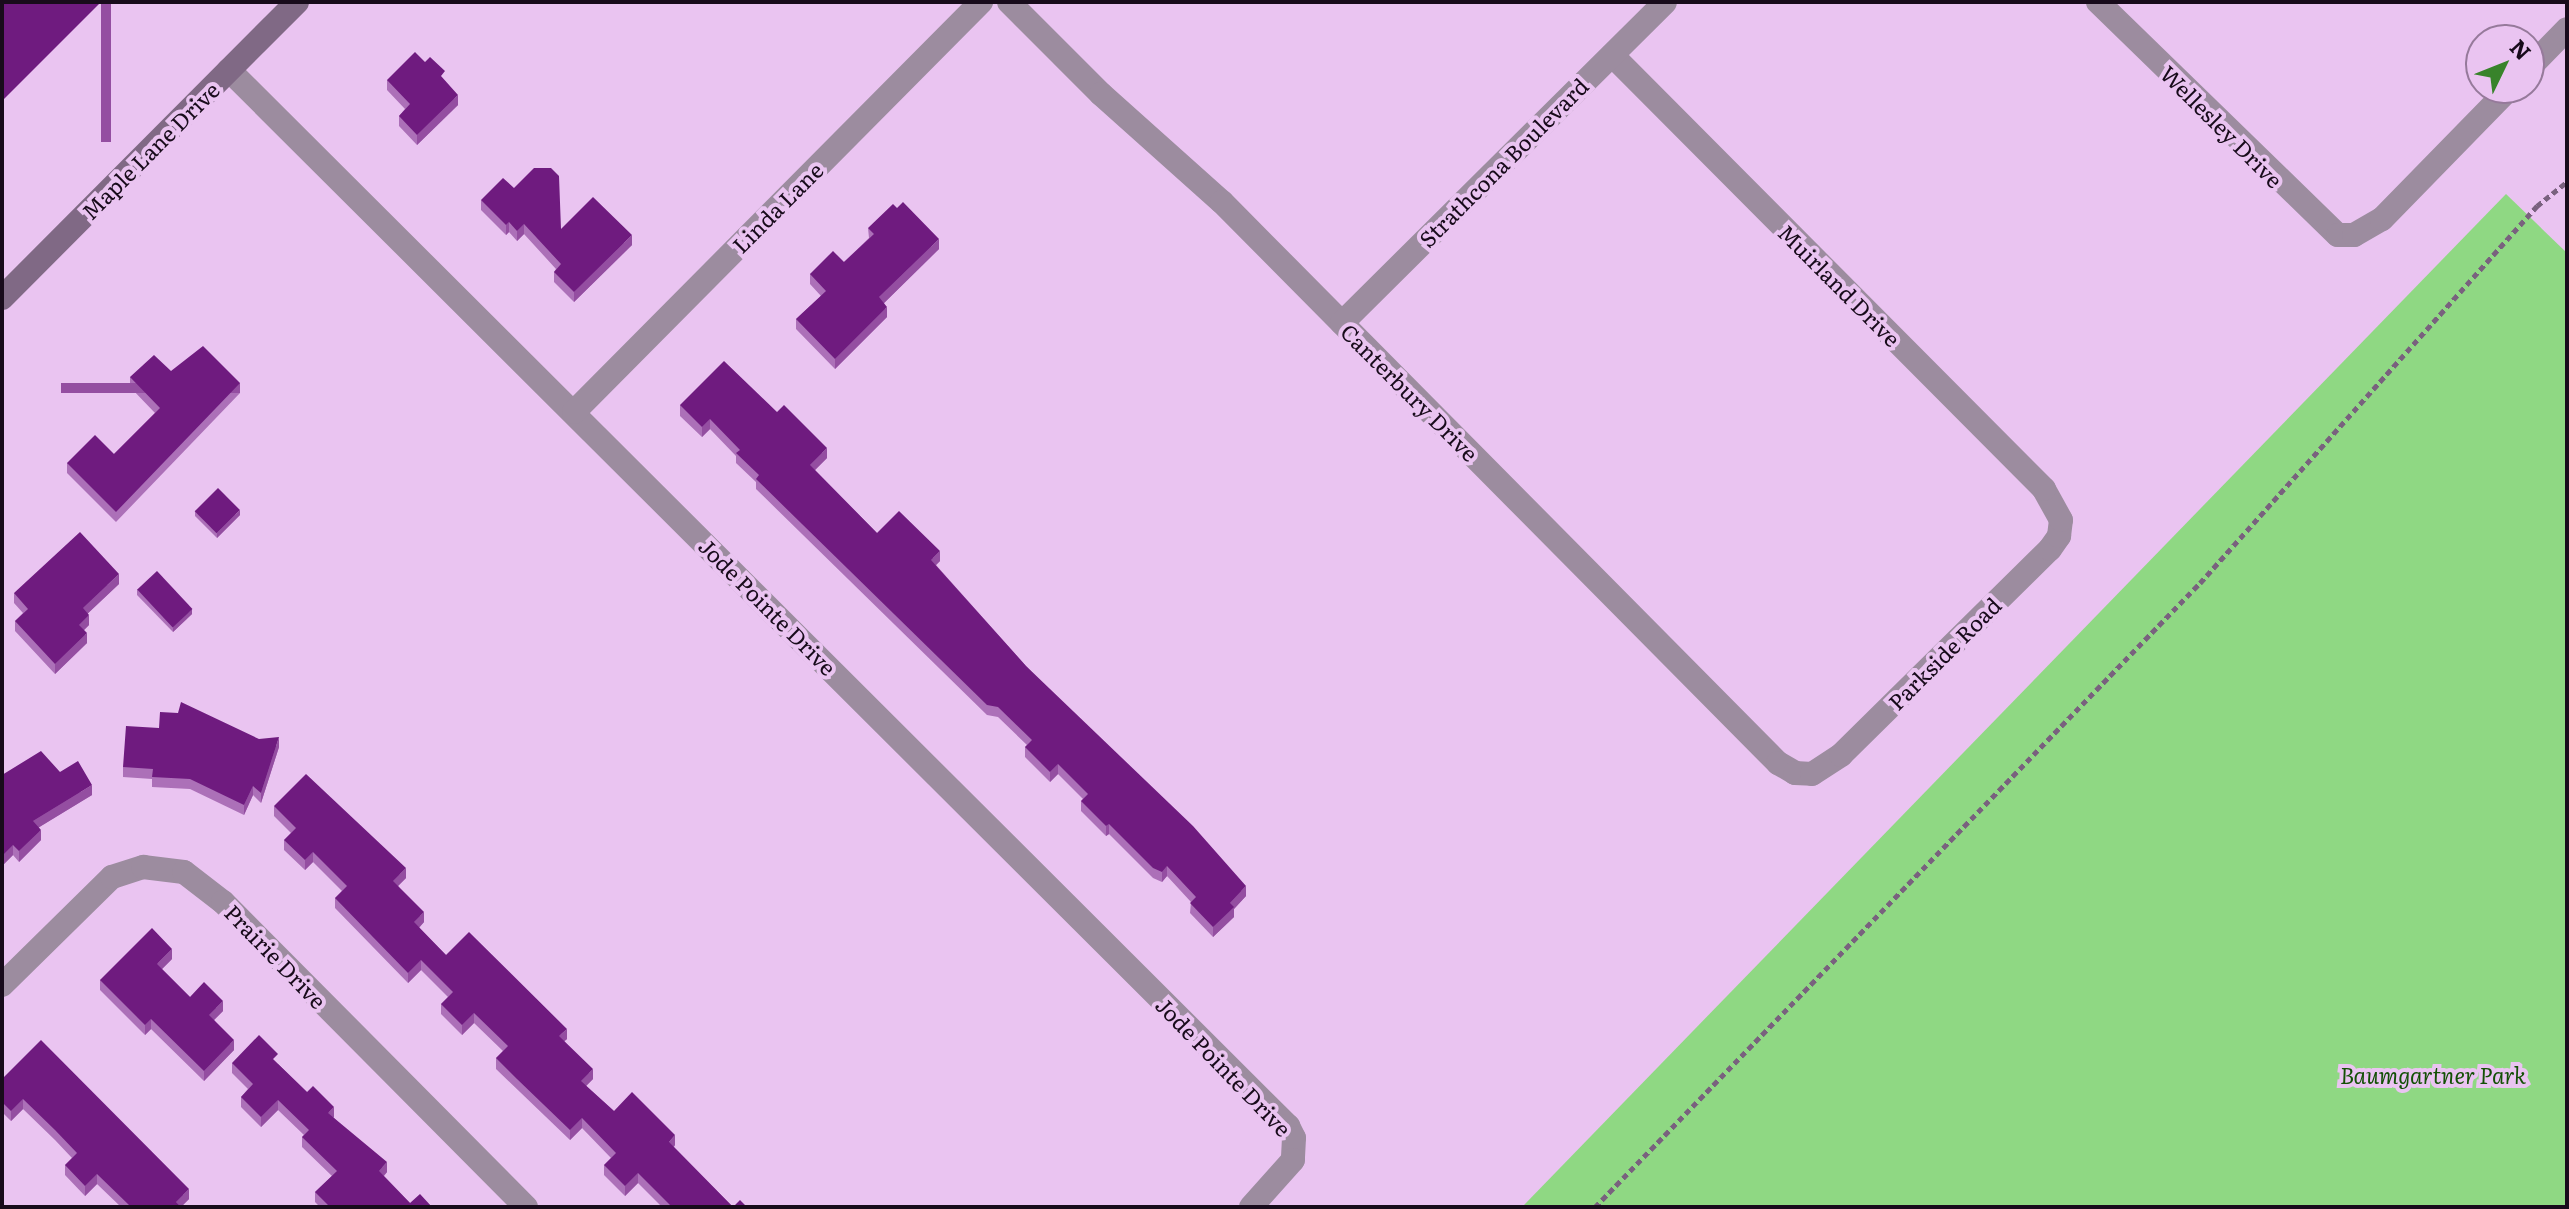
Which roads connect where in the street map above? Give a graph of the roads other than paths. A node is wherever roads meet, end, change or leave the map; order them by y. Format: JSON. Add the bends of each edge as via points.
{"nodes":[{"id":1,"x":297,"y":2,"type":"edge"},
{"id":2,"x":981,"y":2,"type":"edge"},
{"id":3,"x":1009,"y":2,"type":"edge"},
{"id":4,"x":1665,"y":2,"type":"edge"},
{"id":5,"x":2098,"y":2,"type":"edge"},
{"id":6,"x":2567,"y":29,"type":"edge"},
{"id":7,"x":2545,"y":52,"type":"edge"},
{"id":8,"x":1612,"y":55,"type":"junction"},
{"id":9,"x":229,"y":70,"type":"junction"},
{"id":10,"x":2494,"y":104,"type":"edge"},
{"id":11,"x":2,"y":298,"type":"edge"},
{"id":12,"x":1342,"y":323,"type":"junction"},
{"id":13,"x":574,"y":412,"type":"junction"},
{"id":14,"x":2061,"y":520,"type":"joint"},
{"id":15,"x":1812,"y":774,"type":"joint"},
{"id":16,"x":2,"y":985,"type":"edge"},
{"id":17,"x":526,"y":1207,"type":"edge"},
{"id":18,"x":1251,"y":1207,"type":"edge"}],
"edges":[{"from":1,"to":9,"type":"street","name":"Maple Lane Drive"},
{"from":2,"to":13,"type":"street","name":"Linda Lane"},
{"from":3,"to":12,"type":"street","name":"Canterbury Drive"},
{"from":4,"to":8,"type":"street","name":"Strathcona Boulevard"},
{"from":5,"to":10,"type":"street","name":"Wellesley Drive","via":[[2324,227],[2338,235],[2354,235],[2382,219]]},
{"from":6,"to":7,"type":"street"},
{"from":8,"to":12,"type":"street","name":"Strathcona Boulevard"},
{"from":8,"to":14,"type":"street","name":"Muirland Drive","via":[[2044,489]]},
{"from":9,"to":11,"type":"street","name":"Maple Lane Drive"},
{"from":9,"to":13,"type":"street","name":"Jode Pointe Drive"},
{"from":12,"to":15,"type":"street","name":"Canterbury Drive","via":[[1778,763],[1795,773]]},
{"from":13,"to":18,"type":"street","name":"Jode Pointe Drive","via":[[1288,1126],[1296,1149],[1288,1170]]},
{"from":14,"to":15,"type":"street","name":"Parkside Road","via":[[2050,549],[1841,755]]},
{"from":16,"to":17,"type":"street","name":"Prairie Drive","via":[[112,877],[143,867],[184,872],[223,902]]}]}
